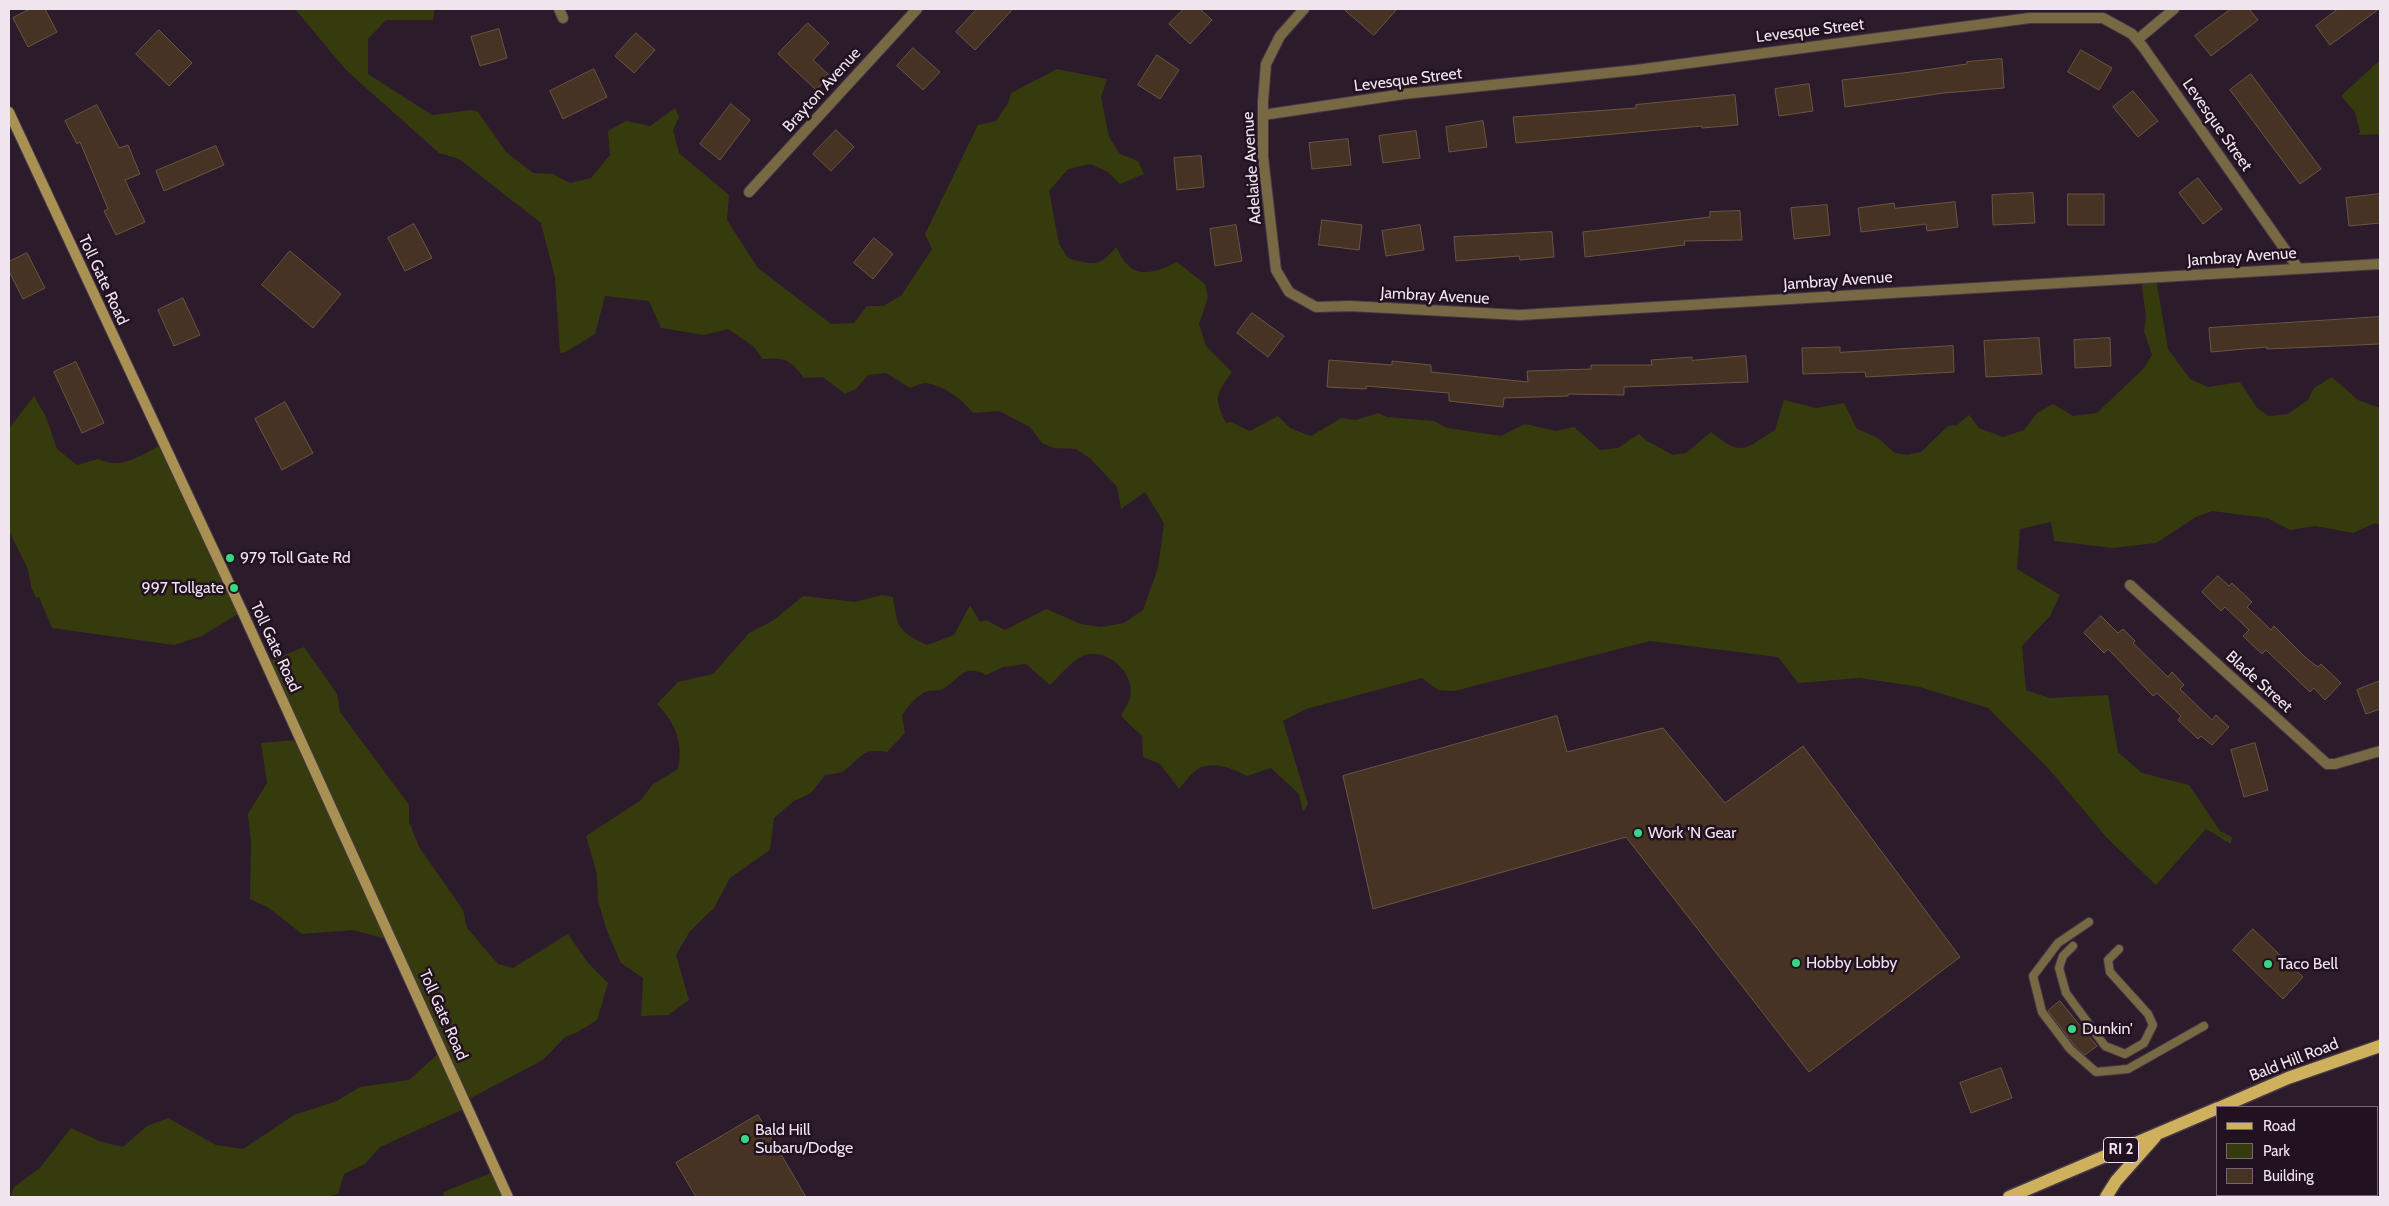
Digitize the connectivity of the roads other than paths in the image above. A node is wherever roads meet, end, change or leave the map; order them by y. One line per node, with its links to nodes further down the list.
1 (917, 9): 7 (street, Brayton Avenue)
2 (1304, 9): 6 (street, Adelaide Avenue)
3 (2174, 9): 4 (street)
4 (2137, 40): 6 (street, Levesque Street); 9 (street, Levesque Street)
5 (9, 112): 22 (main road, Toll Gate Road)
6 (1263, 115): 10 (street, Adelaide Avenue)
7 (749, 192)
8 (2380, 264): 9 (street, Jambray Avenue)
9 (2298, 268): 10 (street, Jambray Avenue)
10 (1299, 299)
11 (2130, 585): 12 (street, Blade Street)
12 (2380, 751)
13 (2089, 922): 16 (lane)
14 (2072, 946): 15 (lane)
15 (2119, 948)
16 (2204, 1026)
17 (2380, 1046): 18 (main road, Bald Hill Road / RI 2)
18 (2224, 1106)
19 (2216, 1109): 20 (main road, Bald Hill Road / RI 2)
20 (2157, 1134): 21 (main road, Bald Hill Road / RI 2); 24 (main road)
21 (2026, 1194): 23 (main road, Bald Hill Road / RI 2)
22 (508, 1197)
23 (2009, 1197)
24 (2106, 1197)

